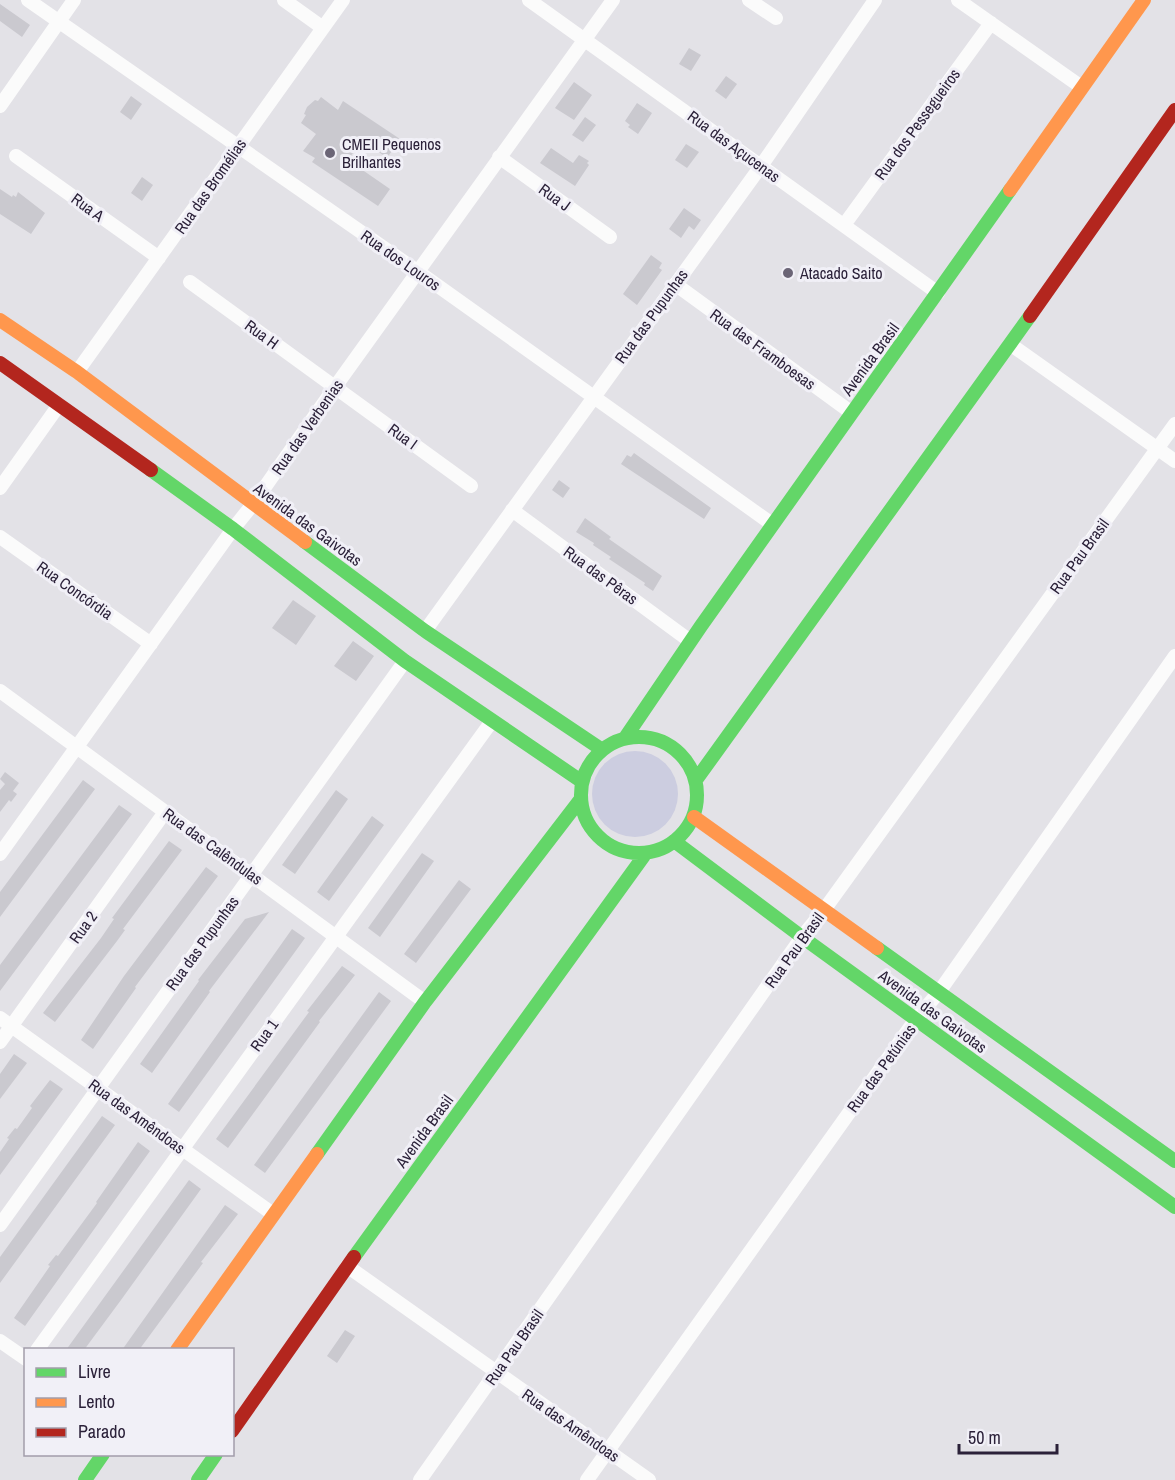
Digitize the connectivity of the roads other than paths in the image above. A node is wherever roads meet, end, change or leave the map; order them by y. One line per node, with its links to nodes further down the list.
1 (28, 0): 12 (street, Rua dos Louros)
2 (74, 0): 12 (street)
3 (284, 0): 14 (street)
4 (343, 0): 14 (street, Rua das Bromélias)
5 (529, 0): 15 (street, Rua das Açucenas)
6 (613, 0): 15 (street, Rua das Verbenias)
7 (749, 0): 11 (street)
8 (875, 0): 22 (street, Rua das Pupunhas)
9 (958, 0): 13 (street)
10 (1144, 0): 16 (street, Avenida Brasil)
11 (776, 18)
12 (58, 22): 17 (street); 19 (street, Rua dos Louros)
13 (991, 23): 16 (street); 23 (street, Rua dos Pessegueiros)
14 (323, 28): 19 (street, Rua das Bromélias)
15 (584, 39): 21 (street, Rua das Verbenias); 22 (street, Rua das Açucenas)
16 (1080, 87): 29 (street, Avenida Brasil)
17 (0, 106)
18 (1175, 110): 31 (street)
19 (238, 147): 25 (street, Rua das Bromélias); 26 (street, Rua dos Louros)
20 (16, 156): 25 (street, Rua A)
21 (499, 157): 24 (street, Rua J); 26 (street, Rua das Verbenias)
22 (761, 166): 23 (street, Rua das Açucenas); 28 (street, Rua das Pupunhas)
23 (843, 225): 29 (street, Rua das Açucenas)
24 (610, 237)
25 (159, 258): 33 (street, Rua das Bromélias)
26 (417, 271): 34 (street, Rua das Verbenias); 35 (street, Rua dos Louros)
27 (190, 282): 34 (street, Rua H)
28 (675, 284): 35 (street, Rua das Pupunhas); 37 (street, Rua das Framboesas)
29 (938, 293): 37 (street, Avenida Brasil)
30 (0, 320): 33 (street, Avenida das Gaivotas)
31 (1010, 344): 39 (street); 58 (street)
32 (0, 363): 36 (street)
33 (77, 372): 43 (street, Avenida das Gaivotas)
34 (334, 387): 41 (street, Rua I); 43 (street, Rua das Verbenias)
35 (593, 397): 44 (street, Rua das Pupunhas); 45 (street, Rua dos Louros)
36 (59, 405): 42 (street); 46 (street)
37 (852, 413): 45 (street, Avenida Brasil)
38 (1175, 424): 39 (street, Rua Pau Brasil)
39 (1157, 448): 40 (street); 67 (street, Rua Pau Brasil)
40 (1175, 461)
41 (471, 486)
42 (0, 488)
43 (253, 504): 46 (street, Rua das Verbenias); 48 (street, Avenida das Gaivotas)
44 (512, 510): 48 (street, Rua das Pupunhas); 49 (street, Rua das Pêras)
45 (772, 524): 49 (street, Avenida Brasil)
46 (233, 529): 50 (street, Rua das Verbenias); 52 (street)
47 (0, 537): 50 (street, Rua Concórdia)
48 (425, 631): 57 (street, Avenida das Gaivotas)
49 (690, 641): 55 (street, Avenida Brasil)
50 (151, 644): 56 (street, Rua das Verbenias)
51 (1175, 656): 70 (street, Rua das Petúnias)
52 (405, 661): 54 (street); 66 (street, Rua das Pupunhas)
53 (0, 691): 56 (street, Rua das Calêndulas)
54 (492, 721): 59 (street); 68 (street, Rua 1)
55 (625, 738): 57 (street); 58 (street)
56 (77, 746): 61 (street, Rua das Calêndulas); 65 (street, Rua das Verbenias)
57 (601, 749): 59 (street)
58 (696, 780): 62 (street)
59 (581, 781): 60 (street)
60 (580, 800): 64 (street); 71 (street)
61 (165, 812): 66 (street, Rua das Calêndulas); 73 (street, Rua 2)
62 (694, 817): 63 (street); 67 (street, Avenida das Gaivotas)
63 (674, 841): 64 (street); 69 (street, Avenida das Gaivotas)
64 (646, 853): 81 (street, Avenida Brasil)
65 (0, 854)
66 (252, 874): 68 (street, Rua das Calêndulas); 75 (street, Rua das Pupunhas)
67 (824, 910): 69 (street, Rua Pau Brasil); 70 (street, Avenida das Gaivotas)
68 (336, 936): 71 (street, Rua das Calêndulas); 76 (street, Rua 1)
69 (802, 937): 72 (street, Avenida das Gaivotas); 86 (street, Rua Pau Brasil)
70 (939, 992): 72 (street, Rua das Petúnias); 77 (street, Avenida das Gaivotas)
71 (425, 1002): 79 (street)
72 (916, 1019): 78 (street, Avenida das Gaivotas); 88 (street, Rua das Petúnias)
73 (6, 1022): 74 (street, Rua 2); 75 (street, Rua das Amêndoas)
74 (0, 1042)
75 (98, 1088): 76 (street, Rua das Amêndoas); 80 (street, Rua das Pupunhas)
76 (182, 1148): 79 (street, Rua das Amêndoas); 83 (street, Rua 1)
77 (1175, 1161)
78 (1175, 1207)
79 (273, 1214): 84 (street)
80 (0, 1225)
81 (347, 1266): 86 (street, Rua das Amêndoas); 87 (street, Avenida Brasil)
82 (0, 1341): 85 (street)
83 (38, 1348)
84 (178, 1348)
85 (24, 1358)
86 (497, 1372): 88 (street, Rua das Amêndoas); 93 (street, Rua Pau Brasil)
87 (234, 1428)
88 (608, 1451): 94 (street, Rua das Petúnias); 95 (street, Rua das Amêndoas)
89 (102, 1456): 91 (street)
90 (215, 1456): 92 (street)
91 (85, 1480)
92 (198, 1480)
93 (420, 1480)
94 (587, 1480)
95 (649, 1480)

